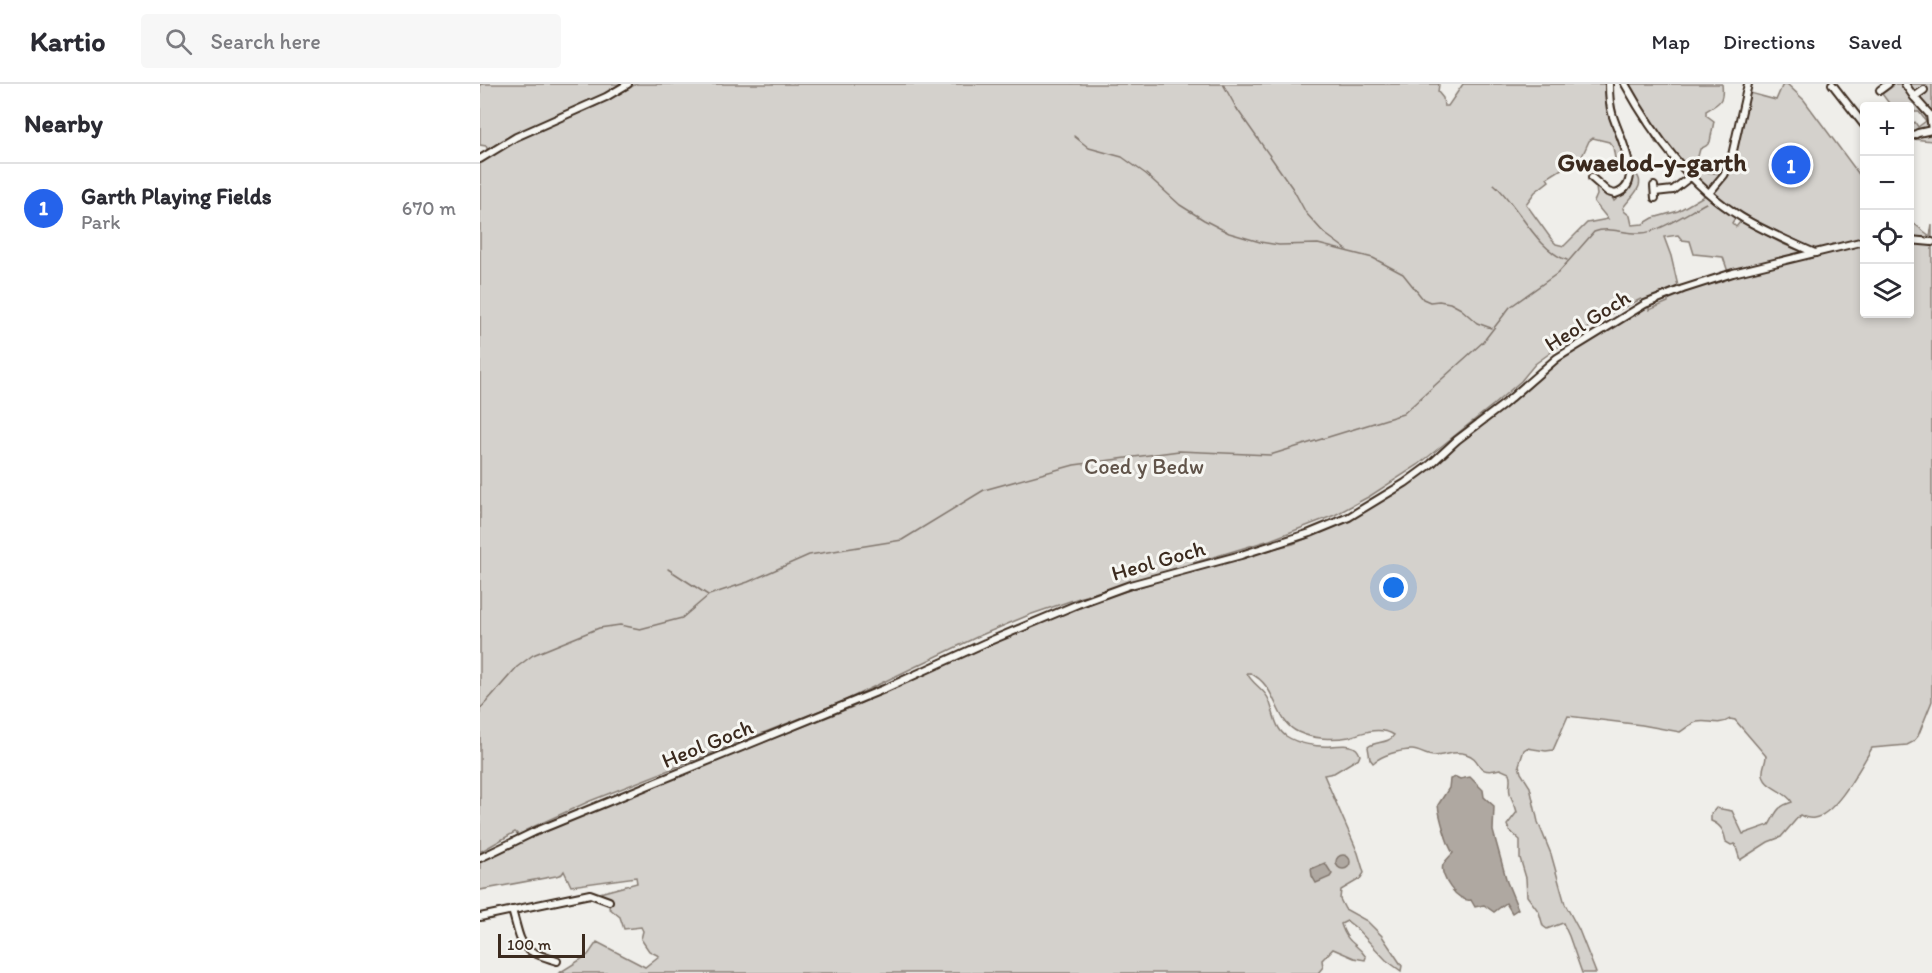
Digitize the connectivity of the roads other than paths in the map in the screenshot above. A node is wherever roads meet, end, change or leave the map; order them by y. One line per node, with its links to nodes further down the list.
1 (628, 84): 14 (street)
2 (1609, 84): 16 (street)
3 (1625, 84): 15 (street)
4 (1748, 84): 18 (street)
5 (1832, 84): 11 (street)
6 (1888, 84): 8 (street)
7 (1905, 84): 10 (street)
8 (1880, 90)
9 (1924, 90): 10 (street)
10 (1914, 98): 12 (street)
11 (1860, 120)
12 (1932, 130): 13 (street)
13 (1914, 135)
14 (480, 159)
15 (1690, 177): 17 (street); 18 (street)
16 (1592, 178)
17 (1655, 192)
18 (1709, 193): 22 (street)
19 (1914, 240): 20 (street)
20 (1932, 242)
21 (1860, 243): 22 (street, Heol Goch)
22 (1815, 254): 23 (street, Heol Goch)
23 (480, 858)
24 (609, 901): 25 (street)
25 (512, 910): 26 (street); 27 (street)
26 (480, 917)
27 (557, 961)

